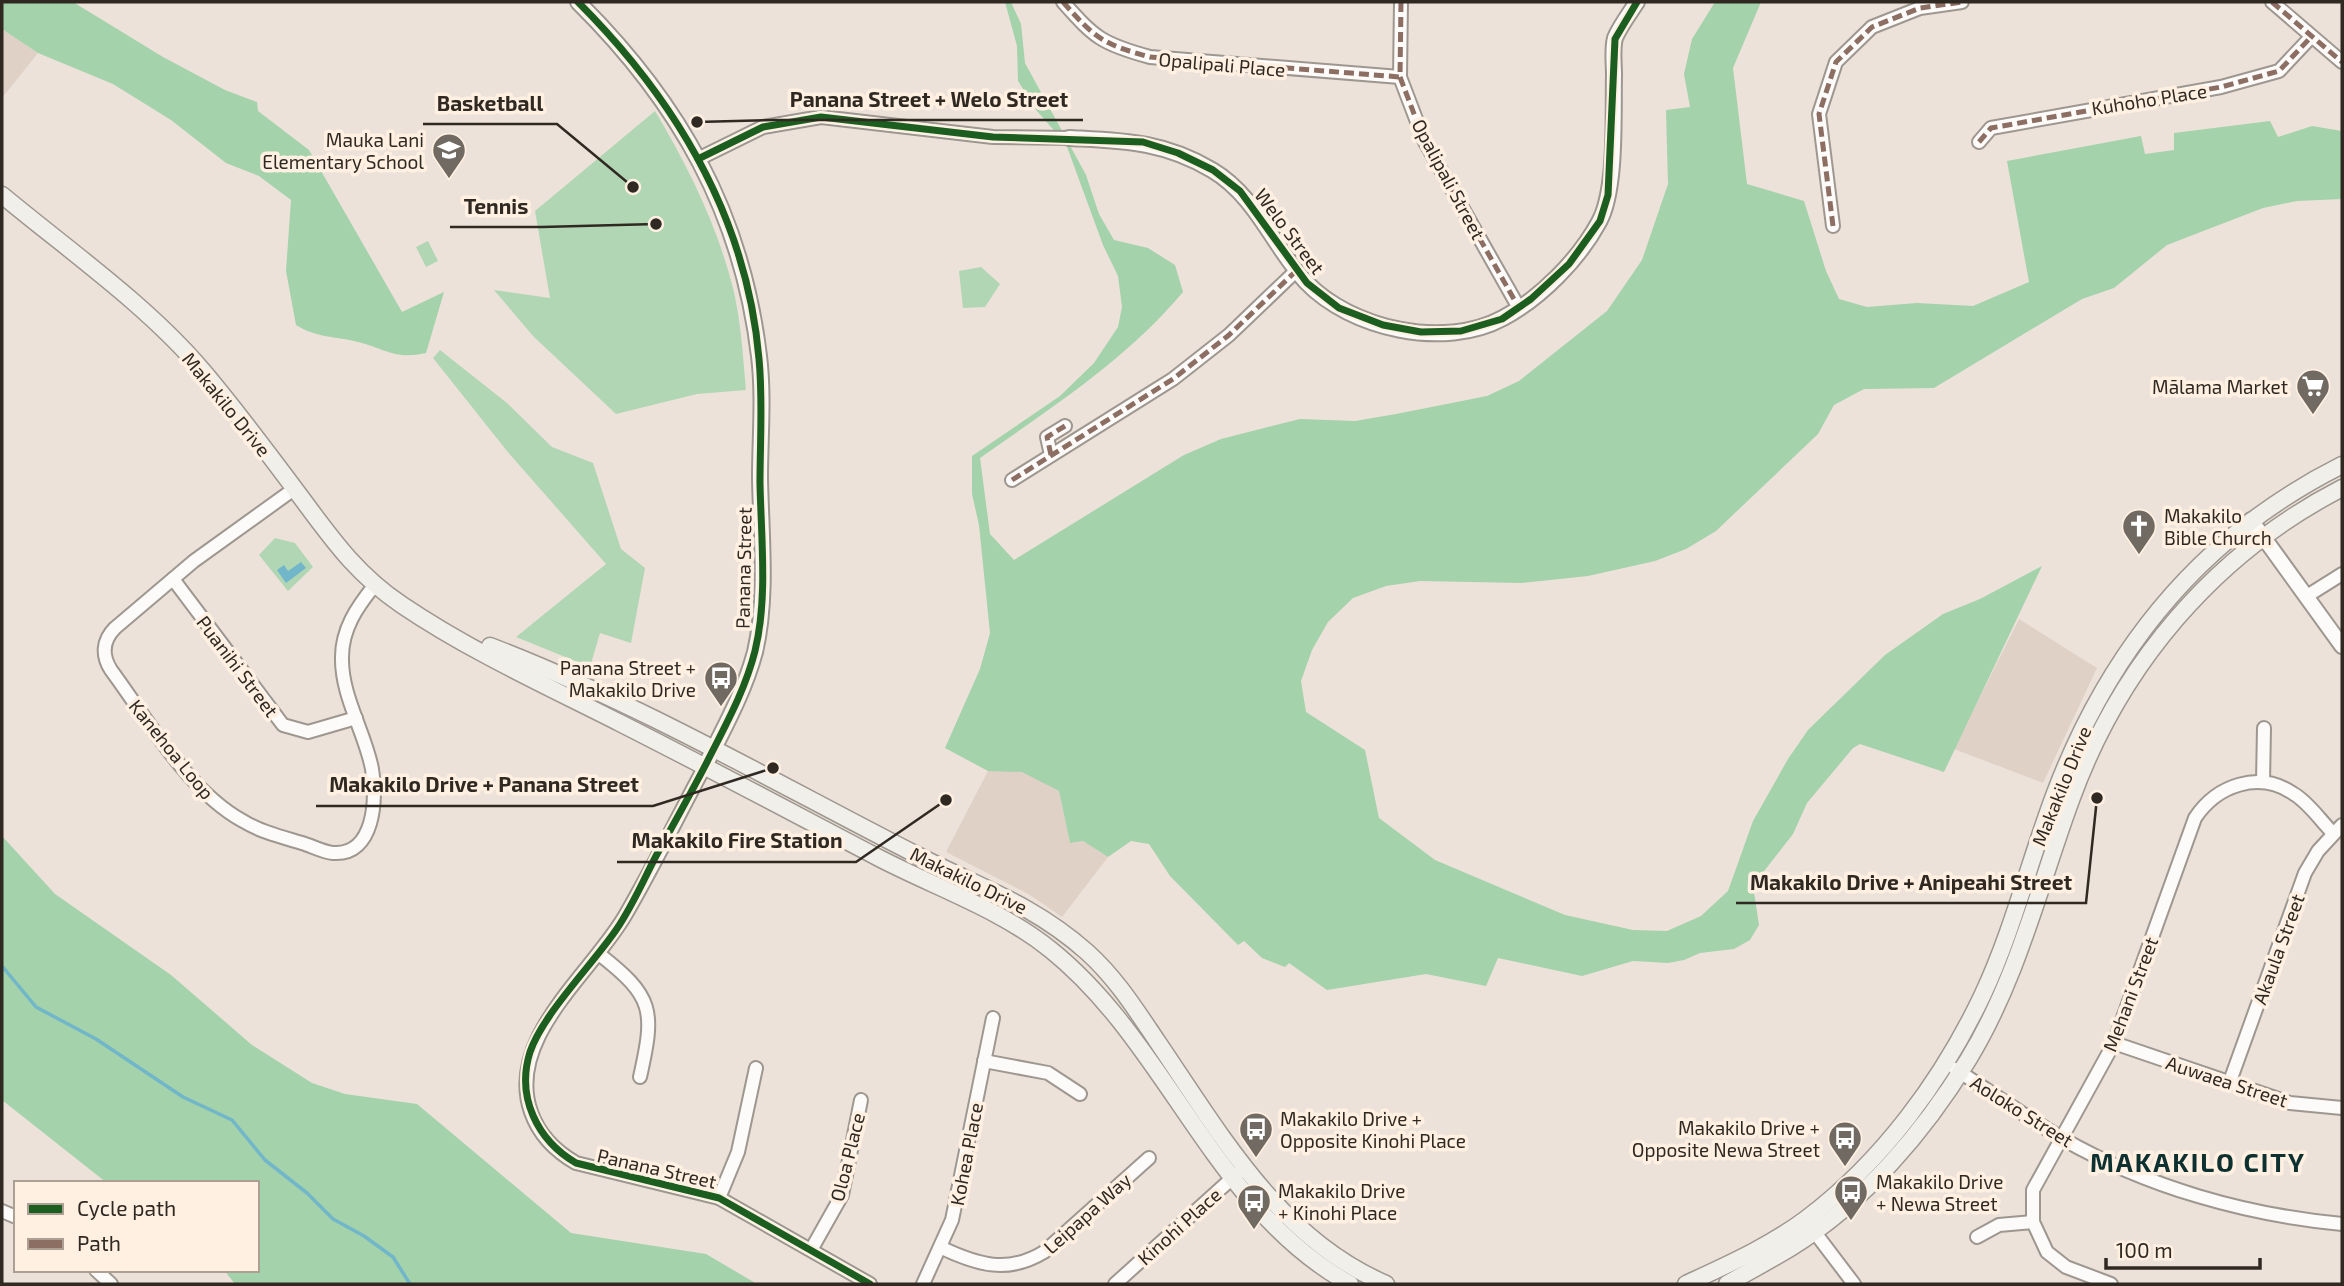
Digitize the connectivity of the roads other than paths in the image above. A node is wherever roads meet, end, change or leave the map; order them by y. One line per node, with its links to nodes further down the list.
1 (578, 2): 12 (street, Panana Street)
2 (1063, 2): 9 (street, Opalipali Place)
3 (1401, 2): 9 (street, Opalipali Street)
4 (1637, 2): 16 (street, Welo Street)
5 (1962, 2): 14 (street)
6 (2272, 2): 7 (street)
7 (2311, 37): 8 (street); 11 (street, Kuhoho Place)
8 (2342, 62)
9 (1400, 77): 16 (street, Opalipali Street)
10 (1069, 138): 12 (street, Welo Street); 15 (street, Welo Street)
11 (1979, 142)
12 (698, 159): 33 (street, Panana Street)
13 (2, 195): 22 (main road, Makakilo Drive)
14 (1833, 226)
15 (1297, 270): 16 (street, Welo Street); 18 (street)
16 (1519, 308)
17 (1065, 426): 18 (street)
18 (1051, 455): 20 (street)
19 (2342, 466): 23 (main road, Makakilo Drive)
20 (1012, 480)
21 (2342, 488): 24 (main road, Makakilo Drive)
22 (295, 489): 26 (street, Kanehoa Loop); 27 (main road, Makakilo Drive)
23 (2251, 520): 24 (street); 43 (main road, Makakilo Drive)
24 (2264, 536): 28 (street); 43 (main road, Makakilo Drive)
25 (2342, 573): 28 (street)
26 (173, 579): 31 (street, Puanihi Street); 31 (street, Kanehoa Loop)
27 (374, 586): 29 (main road, Makakilo Drive); 31 (street, Kanehoa Loop)
28 (2307, 596): 30 (street)
29 (436, 625): 33 (main road, Makakilo Drive); 34 (main road, Makakilo Drive)
30 (2342, 646)
31 (356, 718)
32 (2264, 727): 35 (street)
33 (714, 748): 34 (street, Panana Street); 37 (main road, Makakilo Drive)
34 (704, 768): 38 (main road, Makakilo Drive); 39 (street, Panana Street)
35 (2263, 782): 36 (street); 41 (street, Mehani Street)
36 (2337, 828): 46 (street, Akaula Street)
37 (917, 855): 38 (main road); 52 (main road, Makakilo Drive)
38 (907, 873): 52 (main road, Makakilo Drive)
39 (599, 954): 45 (street); 53 (street, Panana Street)
40 (993, 1018): 42 (street, Kohea Place)
41 (2114, 1043): 46 (street, Auwaea Street); 50 (street, Mehani Street)
42 (984, 1061): 47 (street); 58 (street, Kohea Place)
43 (1952, 1067): 50 (street, Aoloko Street); 56 (main road, Makakilo Drive)
44 (756, 1068): 53 (street)
45 (640, 1077)
46 (2229, 1084): 49 (street, Auwaea Street)
47 (1080, 1094)
48 (861, 1100): 59 (street, Oloa Place)
49 (2342, 1108)
50 (2062, 1138): 54 (street, Mehani Street); 55 (street, Aoloko Street)
51 (1149, 1158): 58 (street, Leipapa Way)
52 (1238, 1173): 64 (street, Kinohi Place); 65 (main road, Makakilo Drive); 66 (main road, Makakilo Drive)
53 (719, 1198): 59 (street, Panana Street)
54 (2033, 1222): 57 (street); 70 (street)
55 (2342, 1224)
56 (1809, 1225): 67 (main road, Makakilo Drive); 68 (main road, Makakilo Drive); 69 (street)
57 (1977, 1237)
58 (942, 1248): 63 (street, Kohea Place)
59 (811, 1250): 62 (street, Panana Street)
60 (98, 1272): 61 (street)
61 (111, 1284)
62 (870, 1284)
63 (923, 1284)
64 (1115, 1284)
65 (1350, 1284)
66 (1386, 1284)
67 (1686, 1284)
68 (1727, 1284)
69 (1854, 1284)
70 (2111, 1284)

